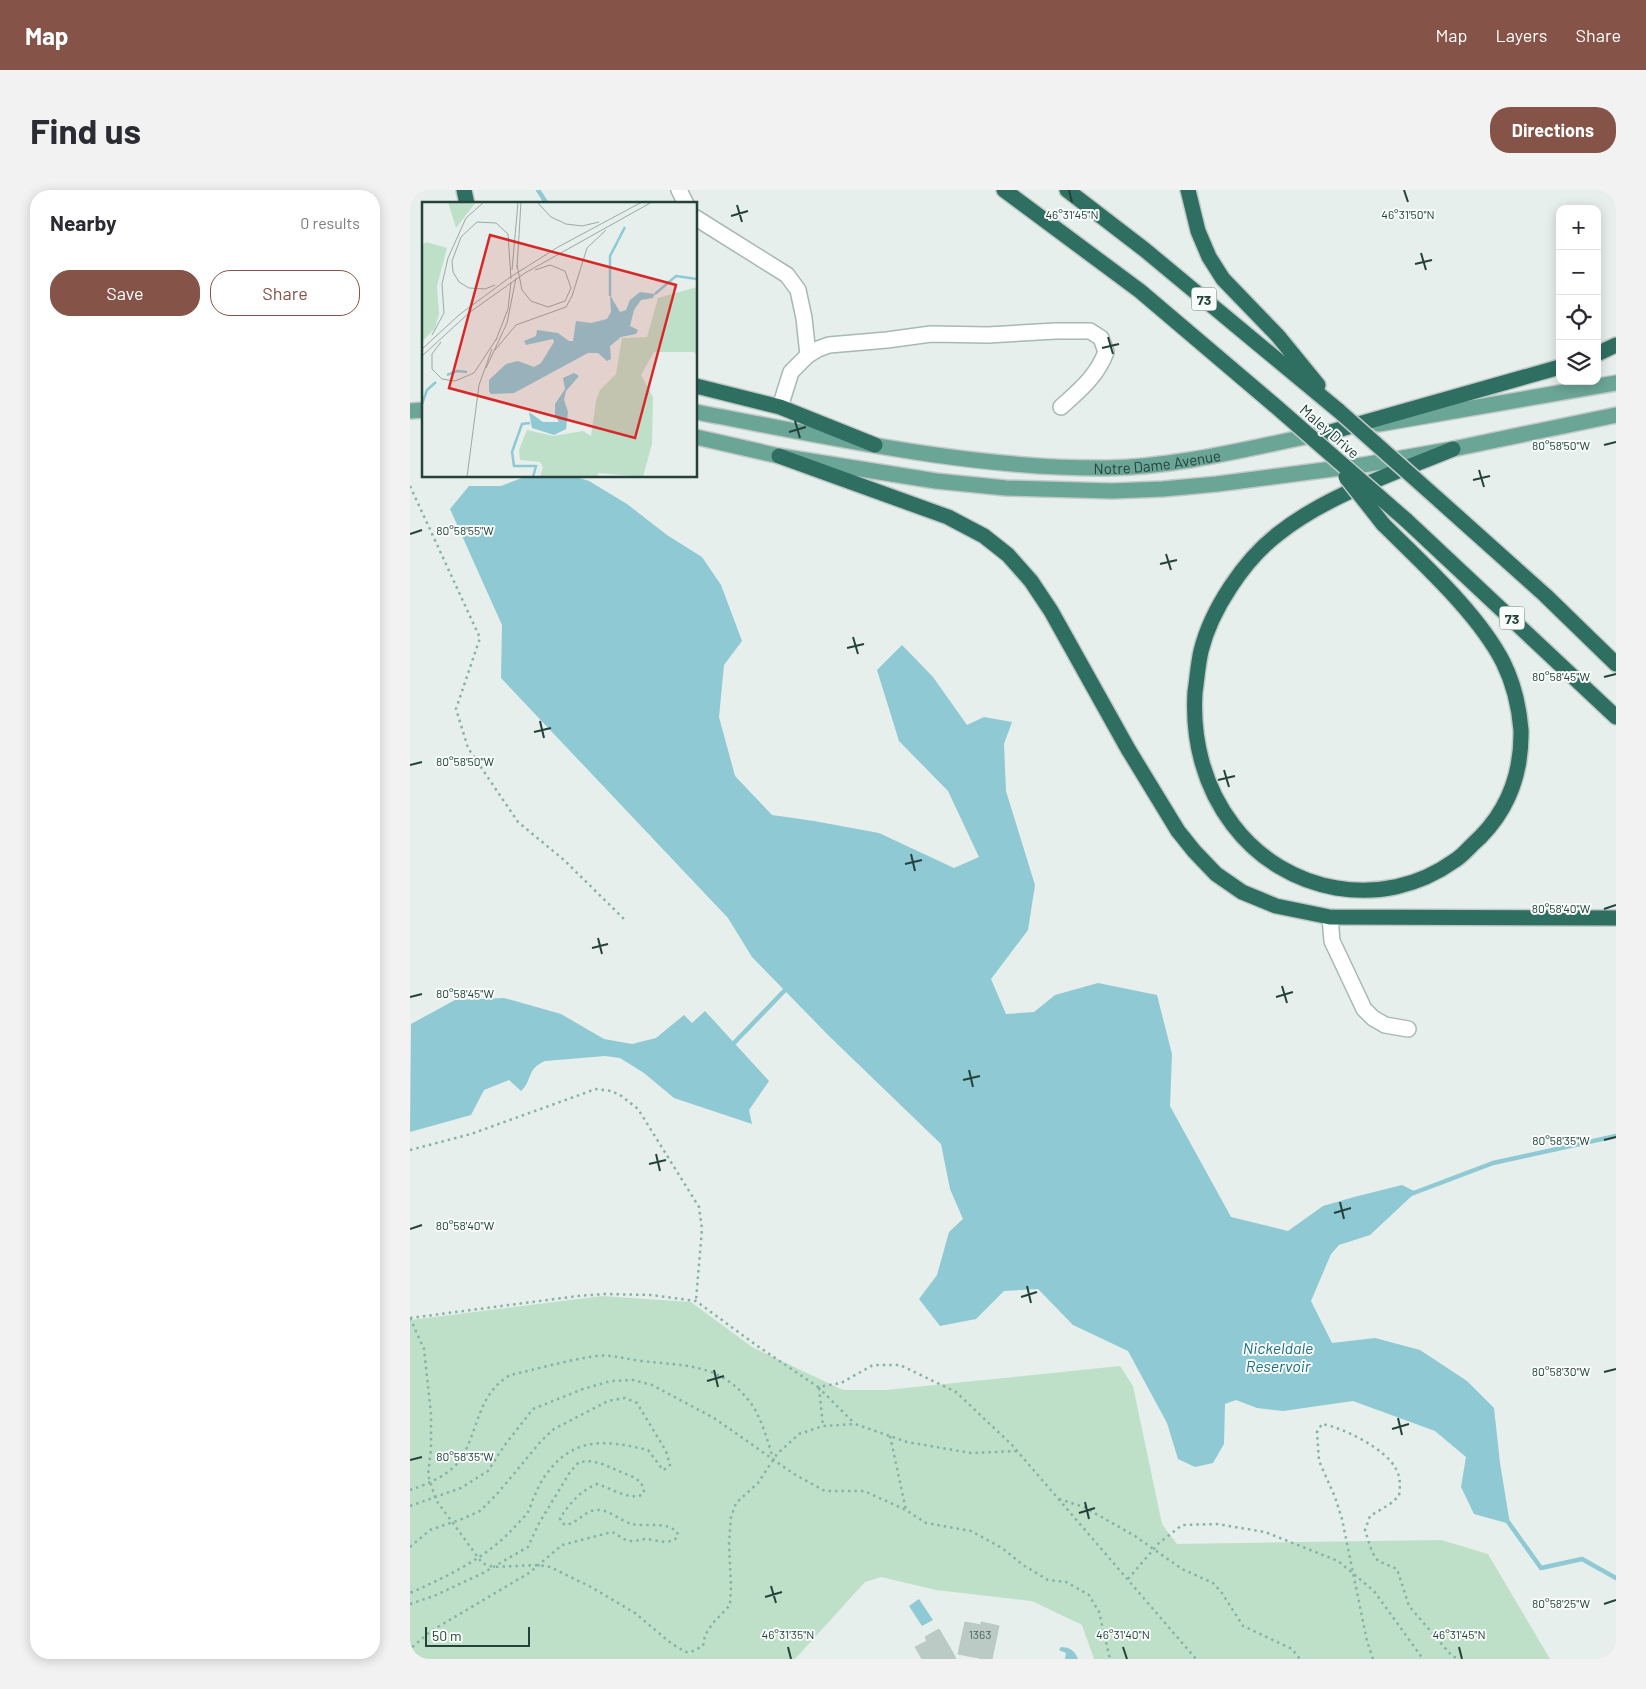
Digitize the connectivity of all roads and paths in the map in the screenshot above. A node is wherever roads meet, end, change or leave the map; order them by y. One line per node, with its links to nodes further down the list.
1 (679, 190): 5 (lane)
2 (1004, 190): 21 (highway, Maley Drive / 73, bridge)
3 (1067, 190): 15 (highway, Maley Drive / 73)
4 (1188, 190): 15 (highway)
5 (685, 202)
6 (698, 219): 9 (lane)
7 (1616, 346): 8 (highway)
8 (1601, 352)
9 (808, 355): 13 (lane); 14 (lane)
10 (1556, 368): 18 (highway)
11 (1616, 383): 18 (main road, Notre Dame Avenue)
12 (698, 386): 13 (highway)
13 (780, 407): 20 (highway)
14 (1061, 407)
15 (1339, 411): 25 (highway, Maley Drive / 73, bridge)
16 (698, 412): 20 (main road, Notre Dame Avenue)
17 (1616, 415): 22 (main road, Notre Dame Avenue)
18 (1327, 433): 20 (main road, Notre Dame Avenue)
19 (698, 437): 23 (main road, Notre Dame Avenue)
20 (875, 445)
21 (1323, 449): 22 (highway, bridge); 26 (highway, Maley Drive / 73, bridge)
22 (1453, 449): 23 (main road, Notre Dame Avenue)
23 (779, 456): 27 (highway)
24 (410, 486): 29 (path)
25 (1616, 664)
26 (1616, 717)
27 (1330, 917): 28 (highway); 30 (lane)
28 (1616, 918)
29 (624, 919)
30 (1408, 1029)
31 (410, 1150): 32 (path)
32 (696, 1301): 33 (path); 34 (path)
33 (410, 1318): 40 (path)
34 (818, 1387): 35 (path); 36 (path); 38 (path)
35 (855, 1424): 36 (path); 37 (path)
36 (823, 1426): 39 (path)
37 (890, 1436): 38 (path); 45 (path)
38 (1018, 1451): 43 (path)
39 (773, 1460): 40 (path); 42 (path); 45 (path); 50 (path)
40 (430, 1481): 41 (path); 42 (path)
41 (410, 1490)
42 (436, 1497): 44 (path); 46 (path)
43 (1058, 1499): 48 (path); 53 (path)
44 (410, 1506)
45 (906, 1510): 57 (path)
46 (452, 1522): 47 (path); 49 (path); 49 (path)
47 (410, 1547)
48 (1154, 1549): 52 (path); 53 (path); 59 (path)
49 (478, 1558): 51 (path); 54 (path)
50 (538, 1565): 51 (path); 51 (path); 56 (path)
51 (493, 1567): 55 (path)
52 (1353, 1574): 60 (path); 61 (path); 62 (path)
53 (1128, 1579): 58 (path)
54 (410, 1593)
55 (410, 1604)
56 (410, 1649)
57 (1110, 1659)
58 (1196, 1659)
59 (1300, 1659)
60 (1373, 1659)
61 (1423, 1659)
62 (1459, 1659)

